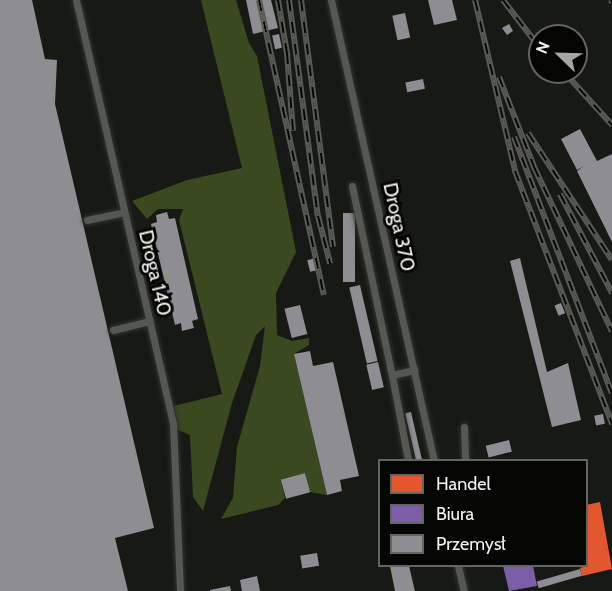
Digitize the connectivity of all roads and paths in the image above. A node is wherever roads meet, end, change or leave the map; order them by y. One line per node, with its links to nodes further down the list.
1 (76, 0): 4 (lane, Droga 140)
2 (331, 0): 8 (lane, Droga 370)
3 (352, 186): 9 (lane)
4 (124, 212): 5 (lane); 6 (lane, Droga 140)
5 (87, 220)
6 (149, 321): 7 (lane); 15 (lane, Droga 140)
7 (112, 330)
8 (414, 370): 9 (lane); 12 (lane, Droga 370)
9 (392, 375): 11 (lane)
10 (464, 427): 13 (lane)
11 (408, 459)
12 (434, 459)
13 (465, 459)
14 (458, 567): 16 (lane)
15 (180, 591)
16 (464, 591)

